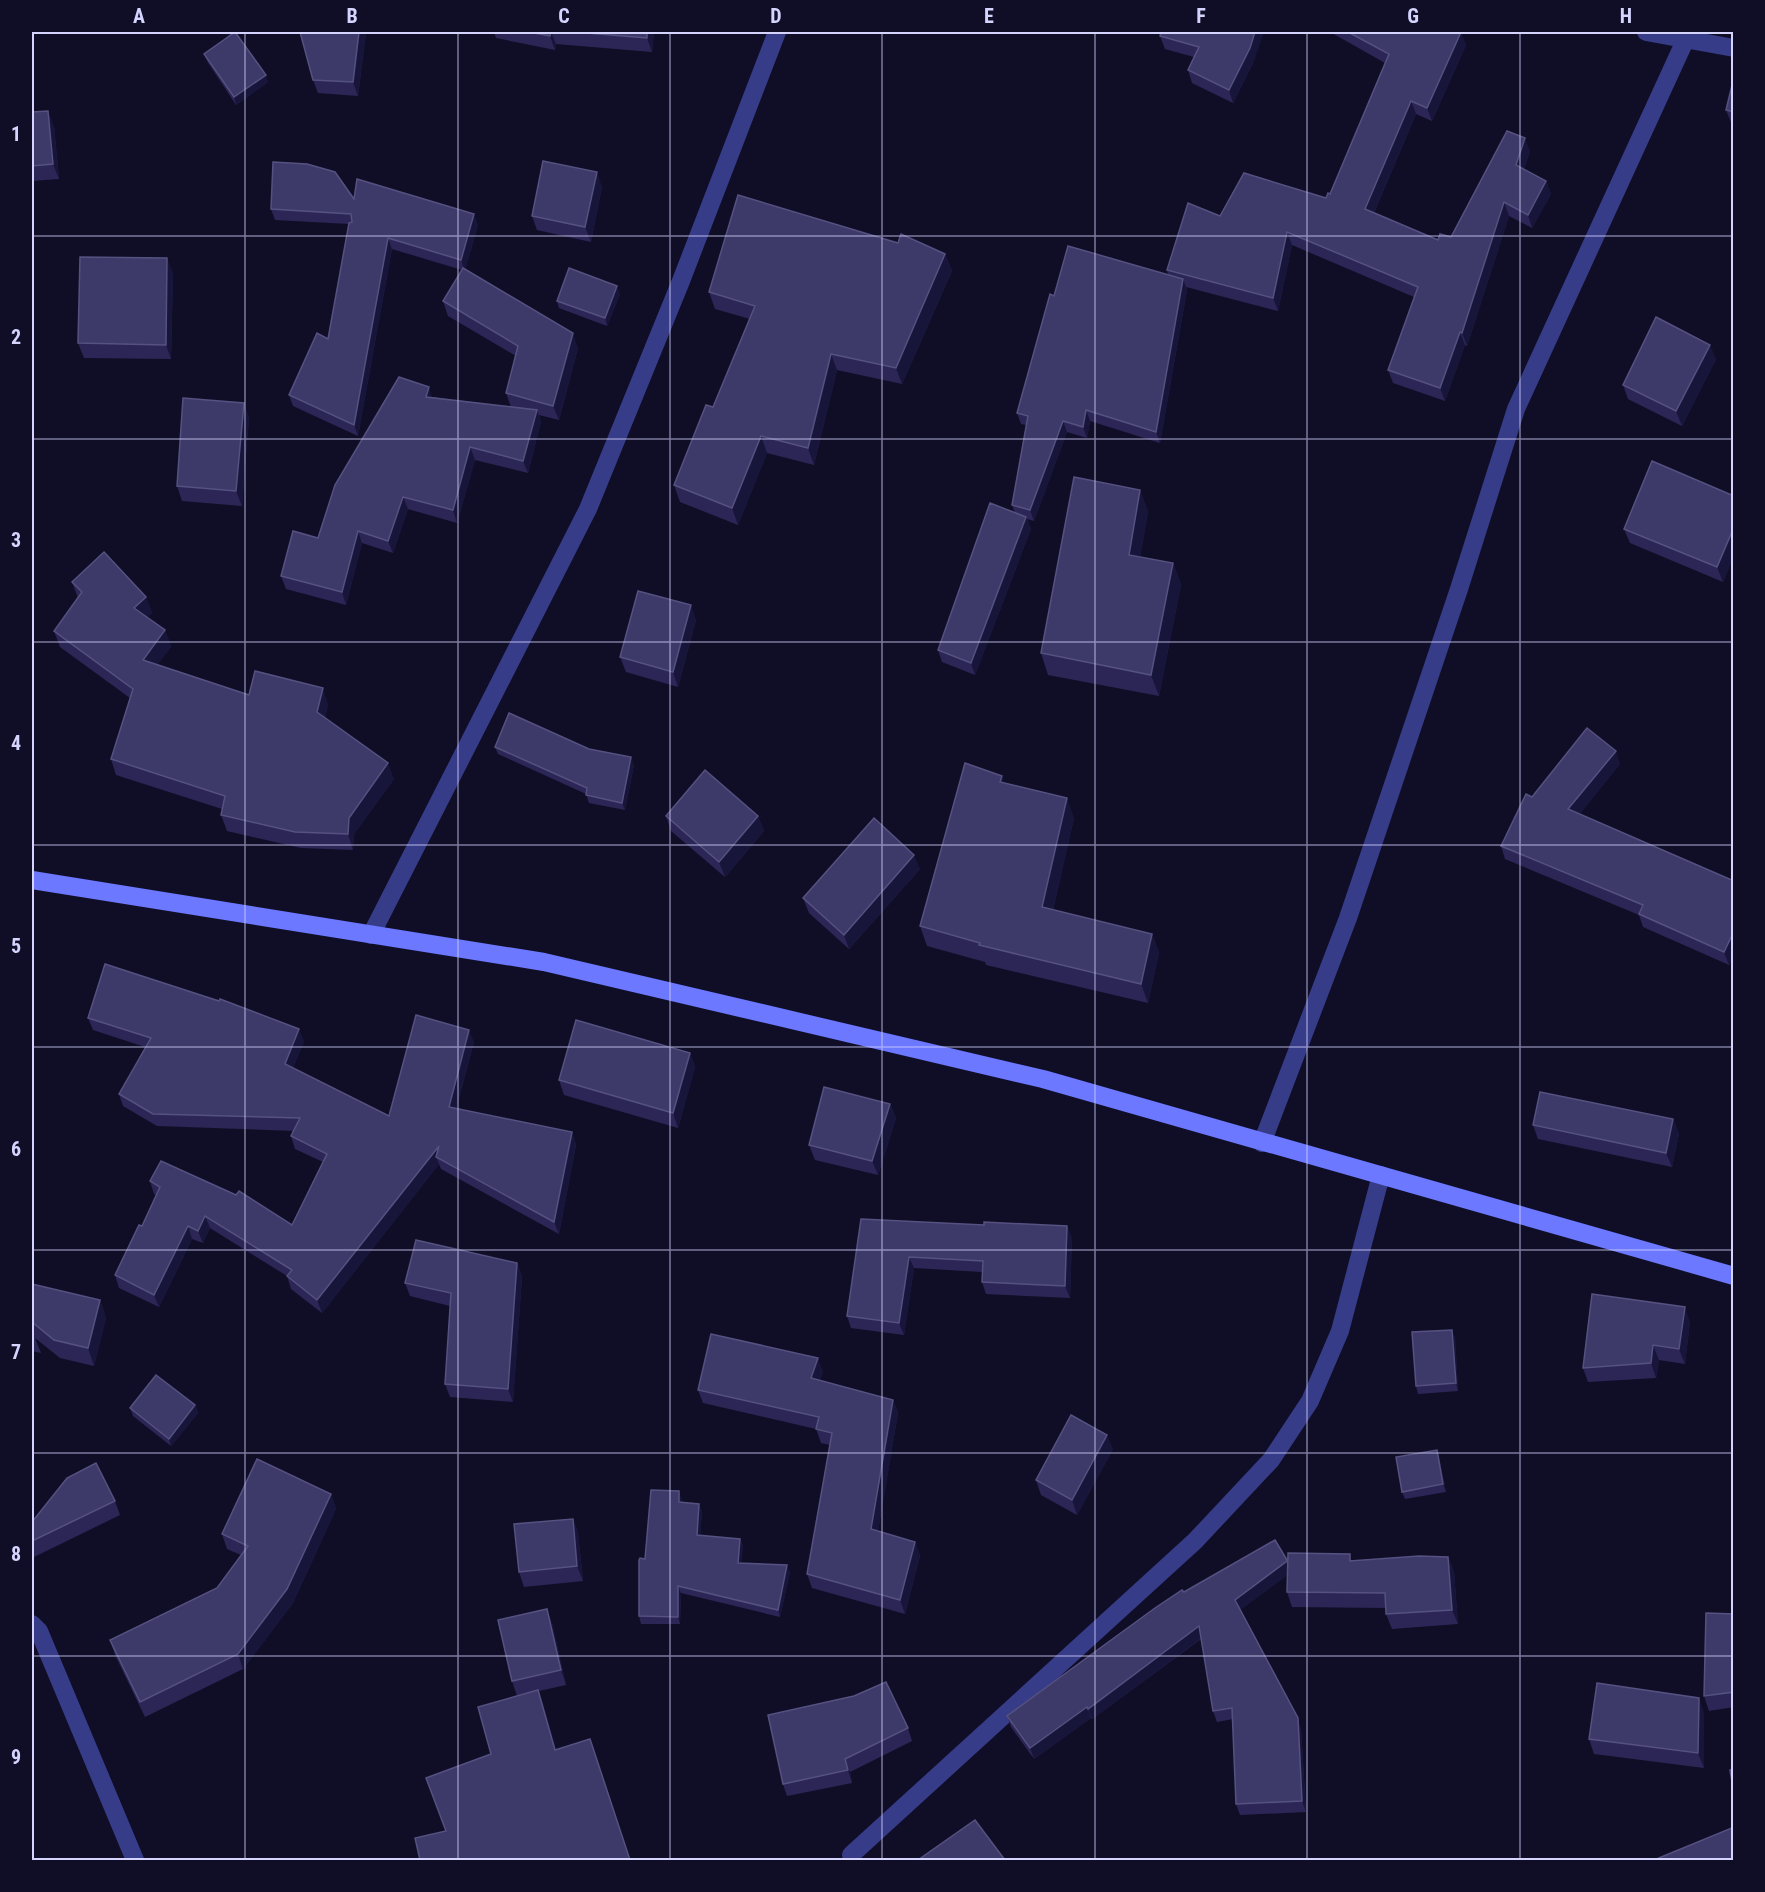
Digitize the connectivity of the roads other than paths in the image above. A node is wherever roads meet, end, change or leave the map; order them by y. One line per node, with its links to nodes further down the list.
1 (777, 32): 6 (street)
2 (1646, 32): 3 (street)
3 (1688, 35): 4 (street); 7 (street)
4 (1734, 48)
5 (32, 880): 6 (street)
6 (371, 935): 7 (street)
7 (1262, 1143): 8 (street)
8 (1381, 1175): 9 (street); 11 (street)
9 (1734, 1276)
10 (32, 1624): 12 (street)
11 (848, 1859)
12 (135, 1860)

